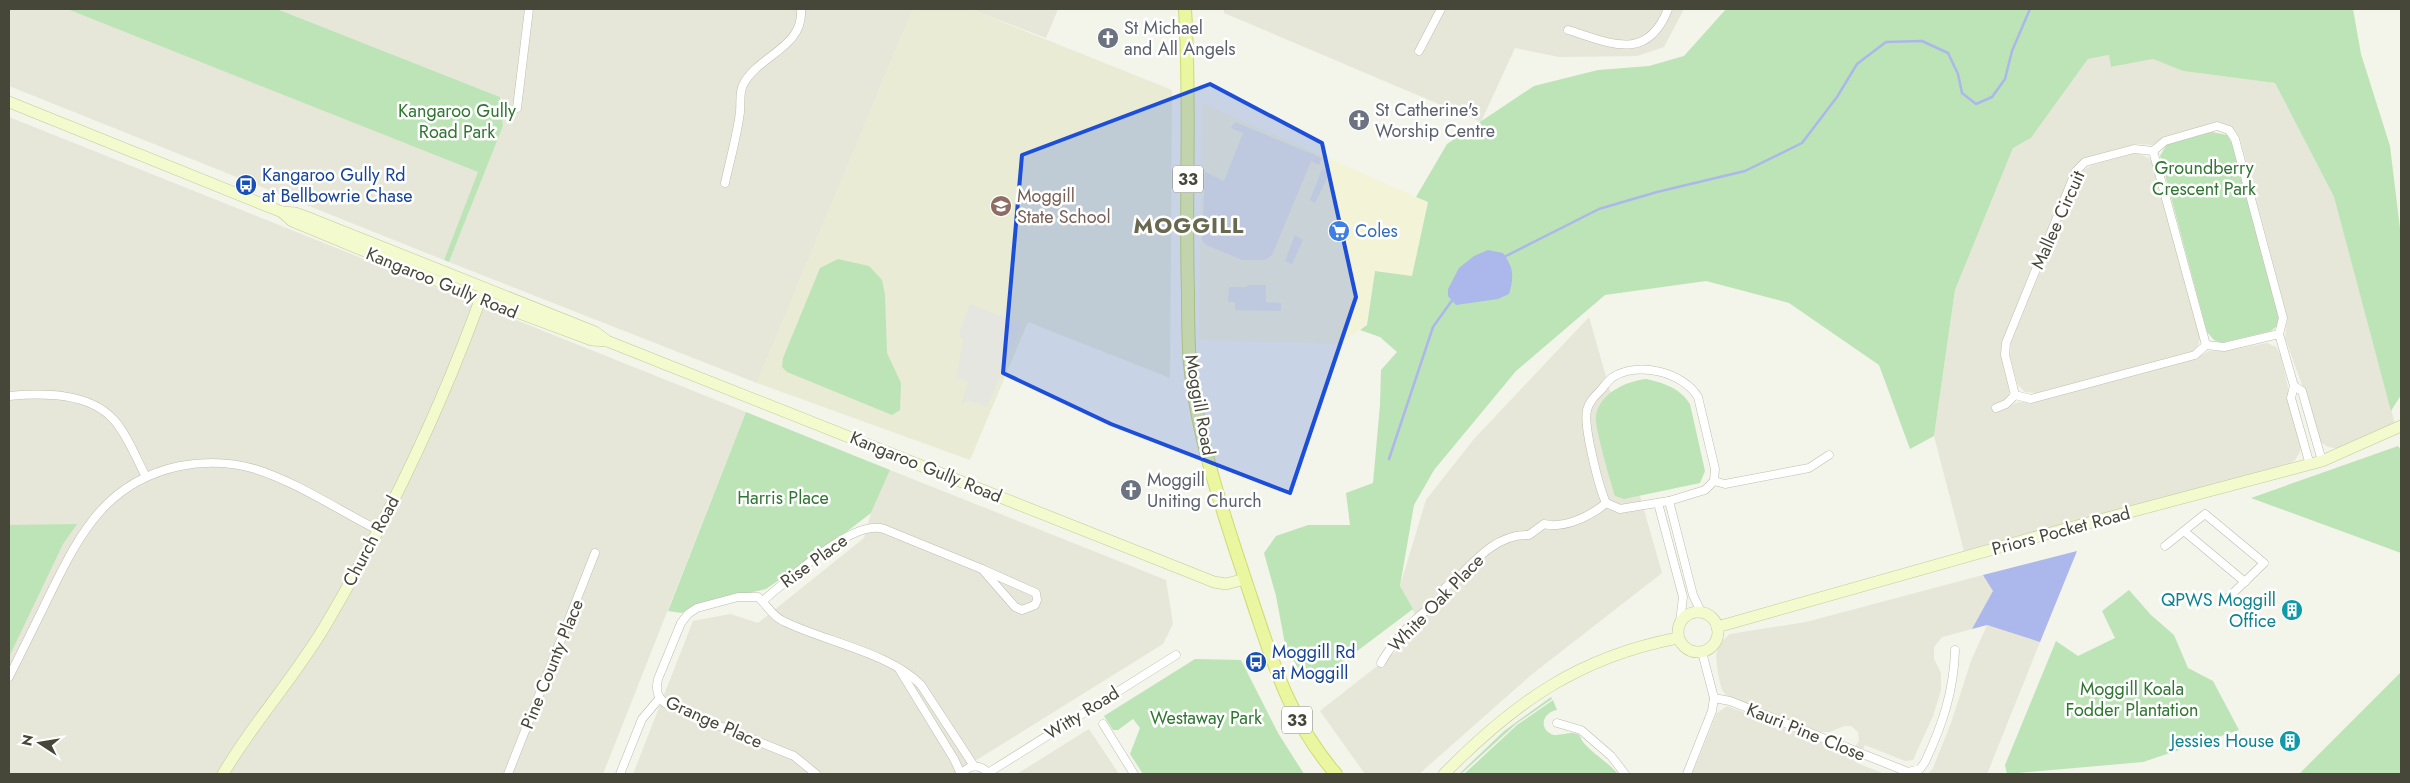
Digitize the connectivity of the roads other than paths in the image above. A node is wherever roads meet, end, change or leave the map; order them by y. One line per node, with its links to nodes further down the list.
1 (529, 9): 9 (street)
2 (801, 9): 11 (street)
3 (1185, 9): 33 (main road, Moggill Road / 33)
4 (1441, 9): 7 (street)
5 (1668, 9): 6 (street)
6 (1568, 30)
7 (1419, 51)
8 (9, 102): 12 (main road, Kangaroo Gully Road)
9 (518, 108)
10 (2154, 151): 13 (street); 14 (street); 16 (street, Mallee Circuit)
11 (725, 183)
12 (482, 294): 28 (main road, Church Road); 33 (main road, Kangaroo Gully Road)
13 (2280, 334): 14 (street); 15 (street)
14 (2206, 345): 16 (street)
15 (2294, 386): 21 (street); 22 (street)
16 (2015, 395): 18 (street)
17 (9, 396): 23 (street)
18 (1996, 408)
19 (2401, 426): 21 (main road, Priors Pocket Road)
20 (1828, 455): 24 (street)
21 (2322, 461): 22 (main road, Priors Pocket Road)
22 (2310, 464): 39 (main road, Priors Pocket Road)
23 (146, 477): 28 (street); 46 (street)
24 (1714, 481): 25 (street); 26 (street)
25 (1669, 501): 27 (street); 37 (street)
26 (1606, 503): 27 (street); 44 (street, White Oak Place)
27 (1658, 503): 38 (street)
28 (378, 530): 52 (main road, Church Road)
29 (2184, 531): 30 (street); 34 (street); 34 (street)
30 (2164, 546)
31 (596, 553): 53 (street, Pine County Place)
32 (982, 569): 32 (street, Rise Place); 36 (street, Rise Place)
33 (1245, 579): 59 (main road, Moggill Road / 33)
34 (2245, 582): 35 (street)
35 (2226, 600)
36 (763, 601): 45 (street); 48 (street, Grange Place)
37 (1701, 612): 38 (main road); 39 (main road)
38 (1680, 622): 40 (main road)
39 (1717, 628): 42 (main road)
40 (1678, 638): 42 (main road); 60 (main road)
41 (1955, 650): 47 (street, Kauri Pine Close)
42 (1702, 652): 47 (street)
43 (1176, 655): 57 (street, Witty Road)
44 (1381, 662)
45 (899, 669): 51 (street); 56 (street)
46 (9, 678)
47 (1714, 698): 62 (street)
48 (660, 699): 54 (street); 55 (street, Grange Place)
49 (1557, 723): 61 (street)
50 (1103, 724): 58 (street)
51 (974, 766): 56 (street); 57 (street, Witty Road)
52 (223, 774)
53 (508, 774)
54 (620, 774)
55 (816, 774)
56 (961, 774)
57 (989, 774)
58 (1134, 774)
59 (1336, 774)
60 (1444, 774)
61 (1625, 774)
62 (1687, 774)

